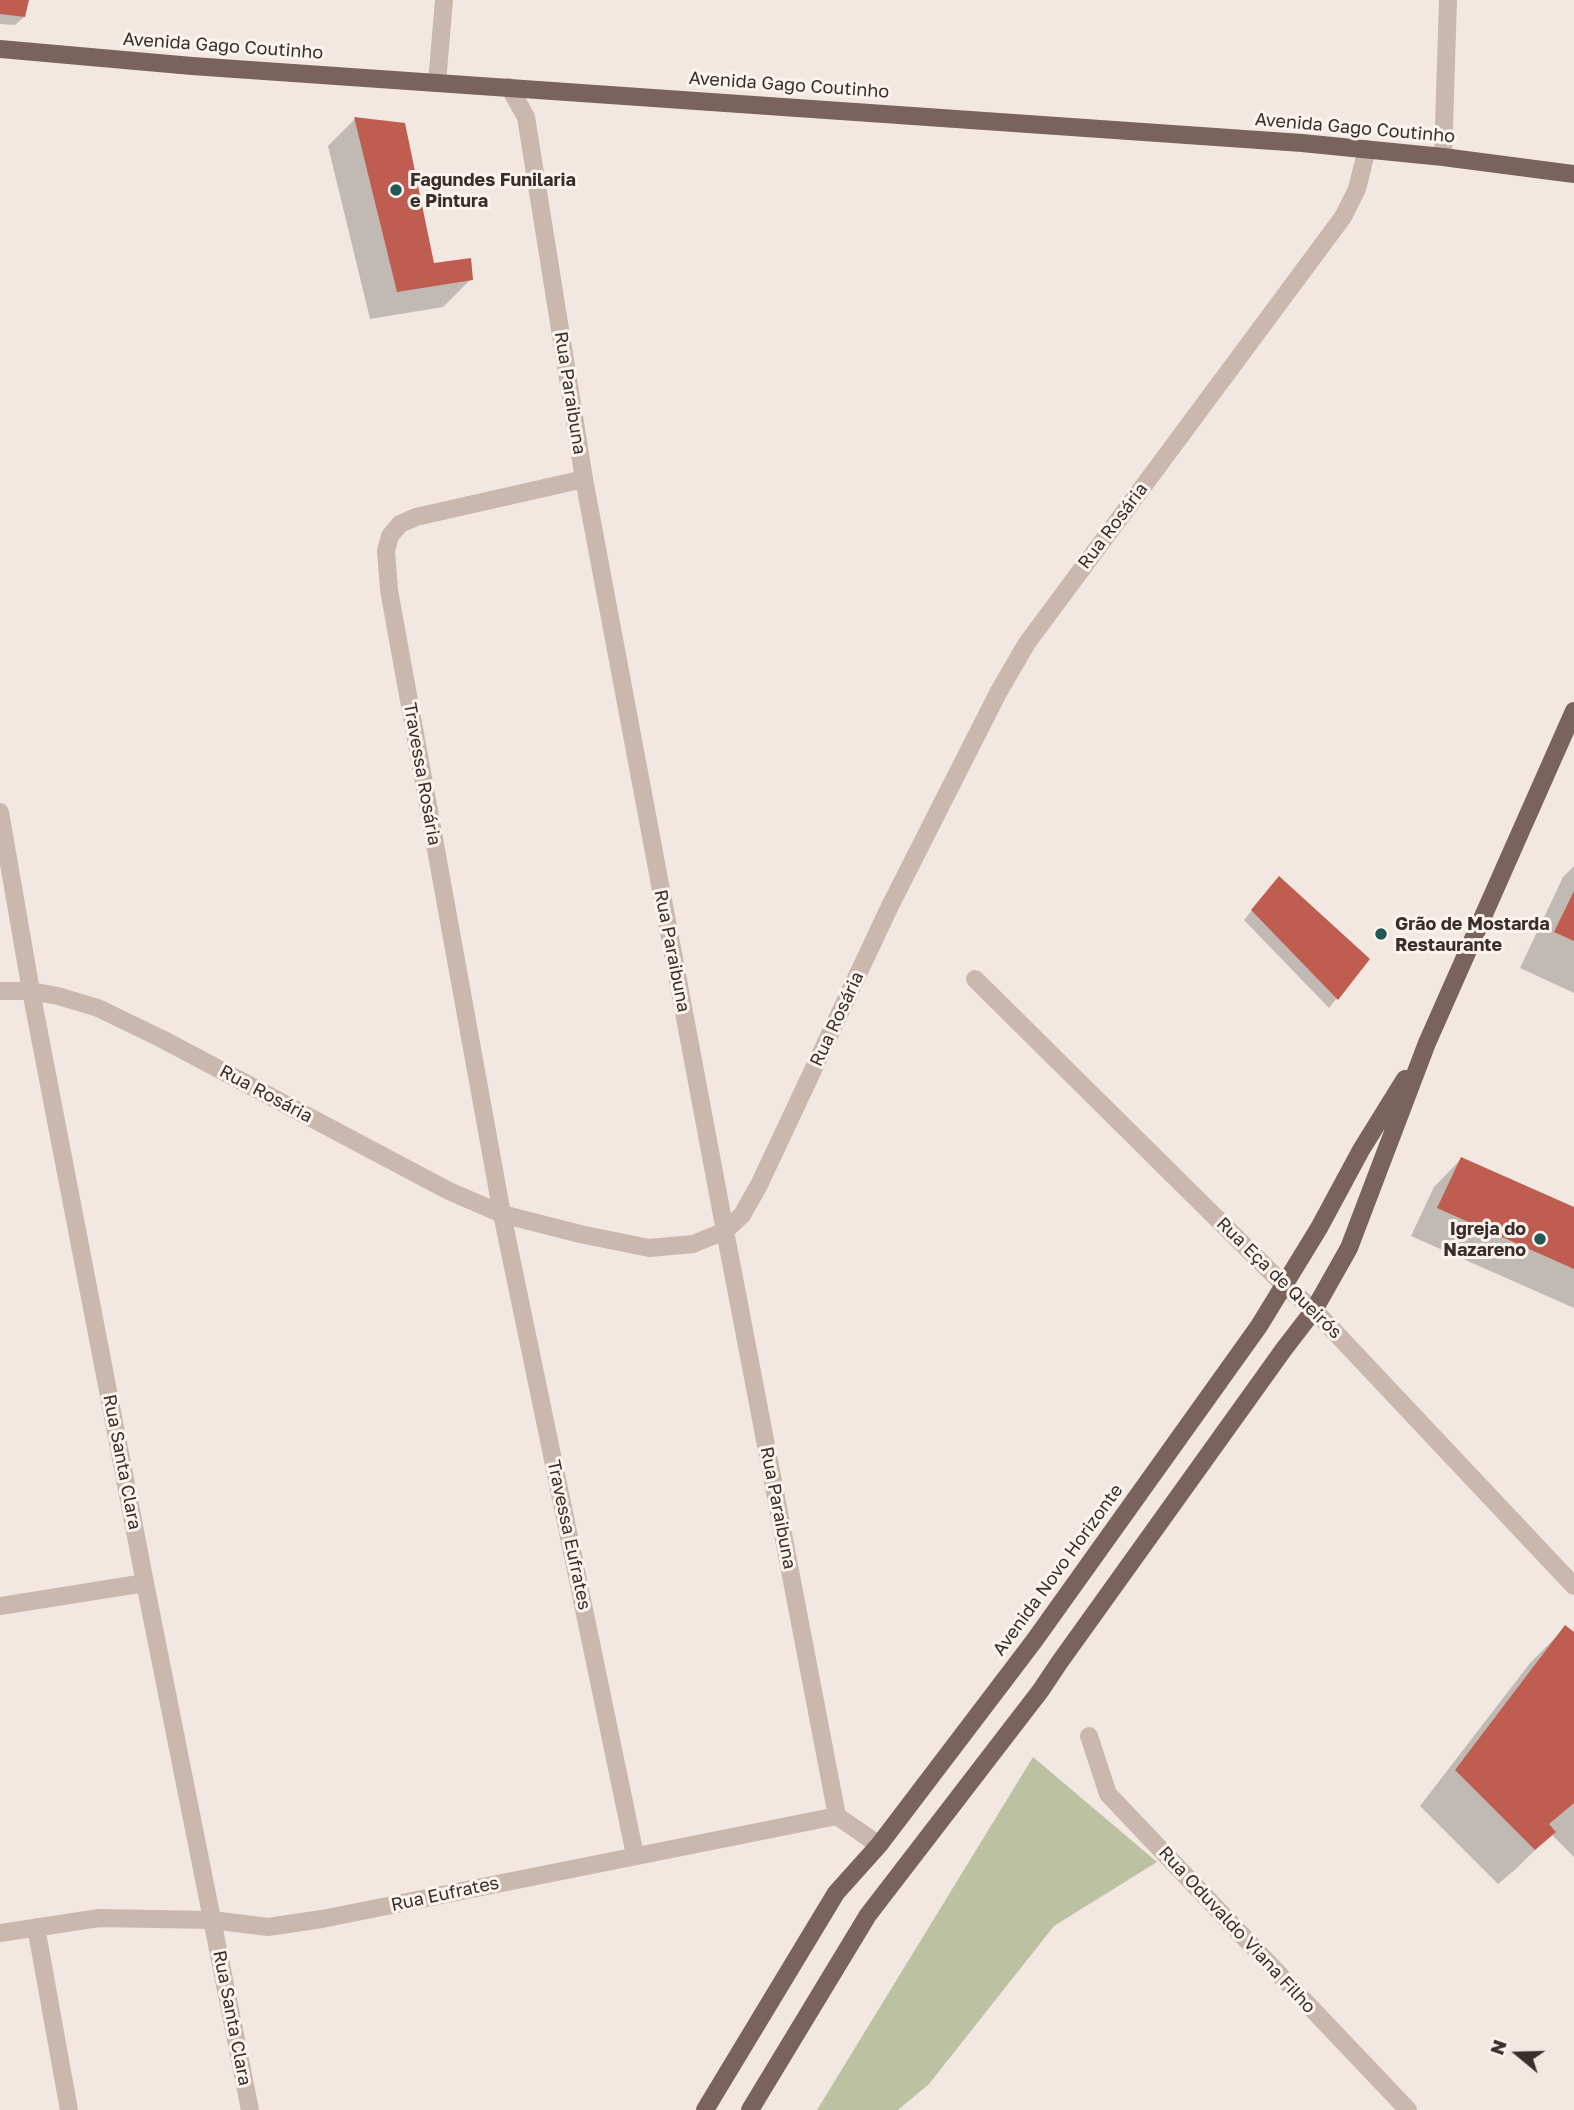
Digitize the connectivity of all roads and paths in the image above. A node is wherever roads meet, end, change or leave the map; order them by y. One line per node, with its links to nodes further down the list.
1 (444, 0): 4 (street)
2 (1448, 0): 7 (street)
3 (0, 49): 4 (main road, Avenida Gago Coutinho)
4 (437, 83): 5 (main road, Avenida Gago Coutinho)
5 (509, 87): 6 (main road, Avenida Gago Coutinho); 9 (street, Rua Paraibuna)
6 (1367, 149): 7 (main road, Avenida Gago Coutinho); 17 (street, Rua Rosária)
7 (1443, 157): 8 (main road, Avenida Gago Coutinho)
8 (1574, 174)
9 (584, 479): 16 (street, Travessa Rosária); 17 (street, Rua Paraibuna)
10 (1574, 711): 15 (main road, Avenida Novo Horizonte)
11 (0, 812): 14 (street, Rua Santa Clara)
12 (975, 979): 18 (street, Rua Eça de Queirós)
13 (0, 991): 14 (street, Rua Rosária)
14 (31, 991): 16 (street, Rua Rosária); 20 (street, Rua Santa Clara)
15 (1427, 1043): 18 (main road, Avenida Novo Horizonte); 19 (main road, Avenida Novo Horizonte)
16 (502, 1214): 17 (street, Rua Rosária); 26 (street, Travessa Eufrates)
17 (725, 1231): 24 (street, Rua Paraibuna)
18 (1284, 1284): 19 (street, Rua Eça de Queirós); 25 (main road, Avenida Novo Horizonte)
19 (1314, 1310): 21 (street, Rua Eça de Queirós); 33 (main road, Avenida Novo Horizonte)
20 (145, 1583): 22 (street); 27 (street, Rua Santa Clara)
21 (1574, 1586)
22 (0, 1606)
23 (1089, 1736): 34 (street, Rua Oduvaldo Viana Filho)
24 (837, 1816): 25 (street); 26 (street, Rua Eufrates)
25 (879, 1844): 32 (main road, Avenida Novo Horizonte)
26 (635, 1856): 27 (street, Rua Eufrates)
27 (212, 1920): 28 (street, Rua Eufrates); 31 (street, Rua Santa Clara)
28 (36, 1927): 29 (street, Rua Eufrates); 30 (street)
29 (0, 1933)
30 (69, 2110)
31 (250, 2110)
32 (705, 2110)
33 (750, 2110)
34 (1408, 2110)

